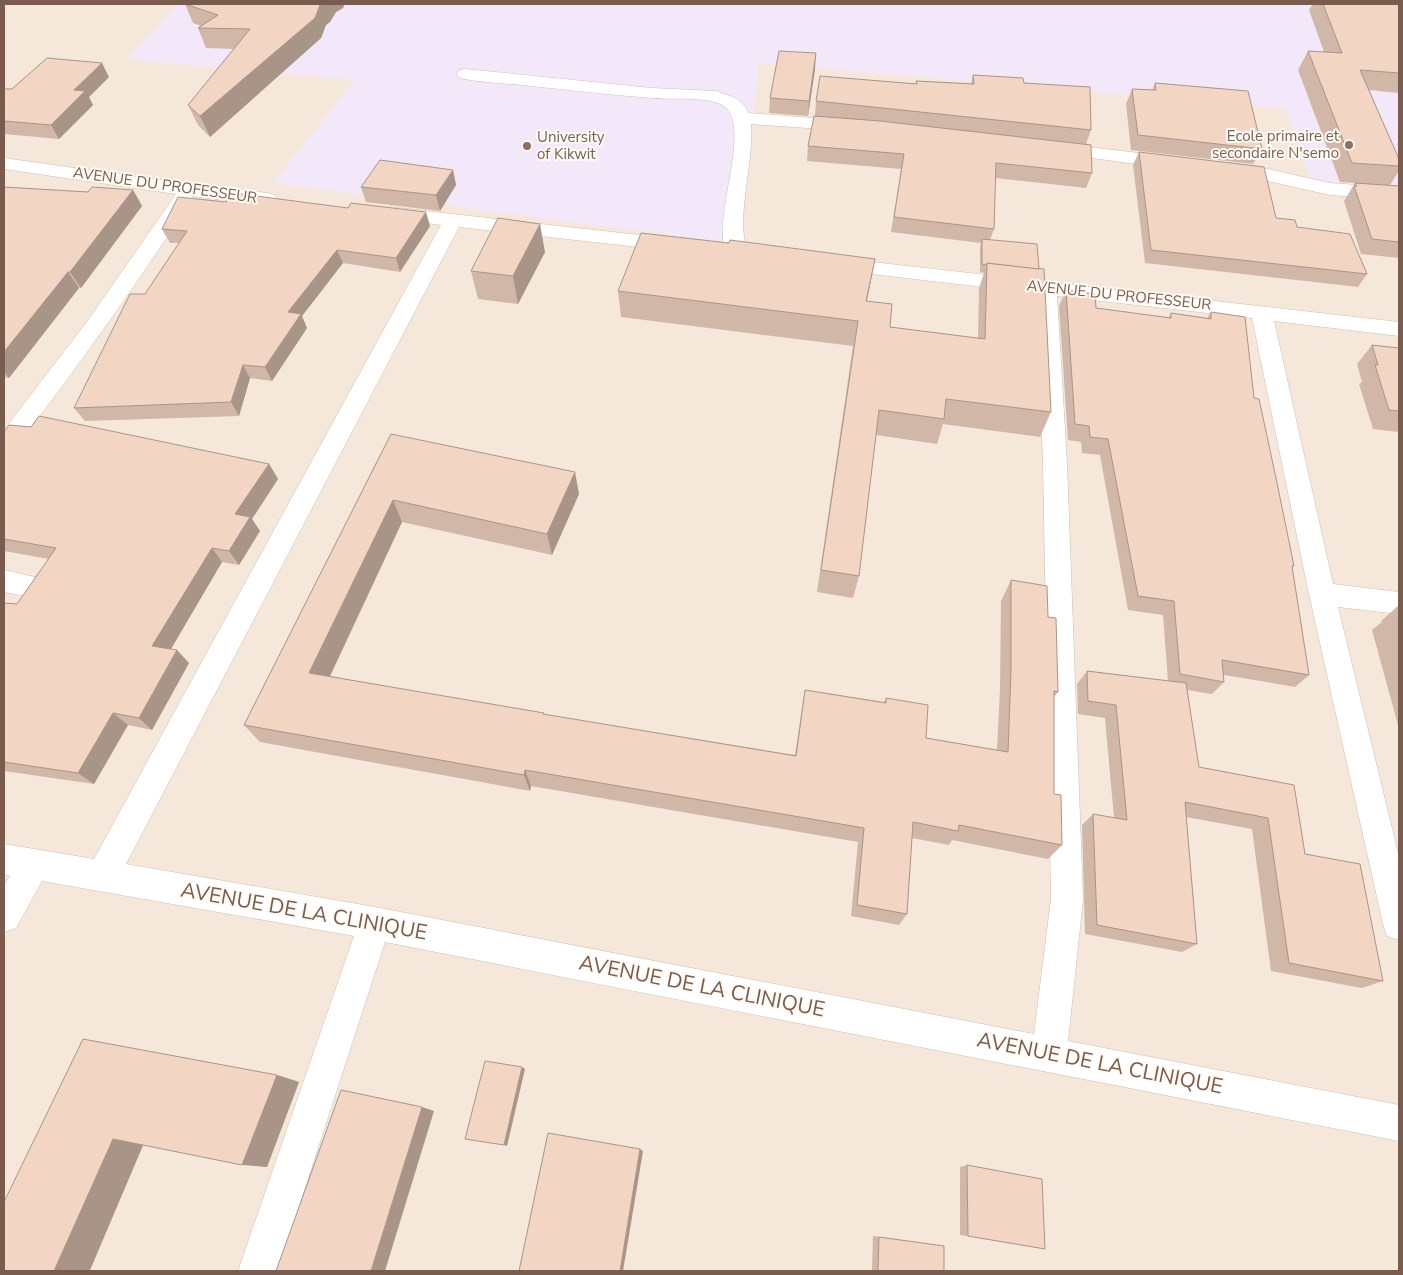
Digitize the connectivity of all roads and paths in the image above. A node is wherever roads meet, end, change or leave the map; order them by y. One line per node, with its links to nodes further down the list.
1 (464, 74): 2 (street)
2 (742, 118): 3 (street); 13 (street)
3 (868, 128)
4 (1041, 147): 6 (street)
5 (11, 164): 8 (street); 9 (street, AVENUE DU PROFESSEUR)
6 (1193, 165)
7 (1211, 167): 10 (street)
8 (4, 180)
9 (188, 190): 11 (street, AVENUE DU PROFESSEUR); 18 (street)
10 (1399, 194)
11 (286, 201)
12 (375, 211): 13 (street)
13 (453, 220): 24 (street)
14 (822, 262): 15 (street, AVENUE DU PROFESSEUR)
15 (1046, 287): 16 (street, AVENUE DU PROFESSEUR); 28 (street)
16 (1260, 312): 17 (street, AVENUE DU PROFESSEUR); 21 (street)
17 (1399, 330)
18 (4, 446)
19 (4, 581): 20 (street)
20 (30, 586)
21 (1322, 594): 22 (street); 27 (street)
22 (1399, 603)
23 (19, 862): 24 (street, AVENUE DE LA CLINIQUE); 25 (street)
24 (103, 875): 26 (street, AVENUE DE LA CLINIQUE)
25 (4, 916)
26 (375, 923): 28 (street, AVENUE DE LA CLINIQUE); 30 (street)
27 (1399, 924)
28 (1049, 1053): 29 (street, AVENUE DE LA CLINIQUE)
29 (1399, 1123)
30 (258, 1271)

